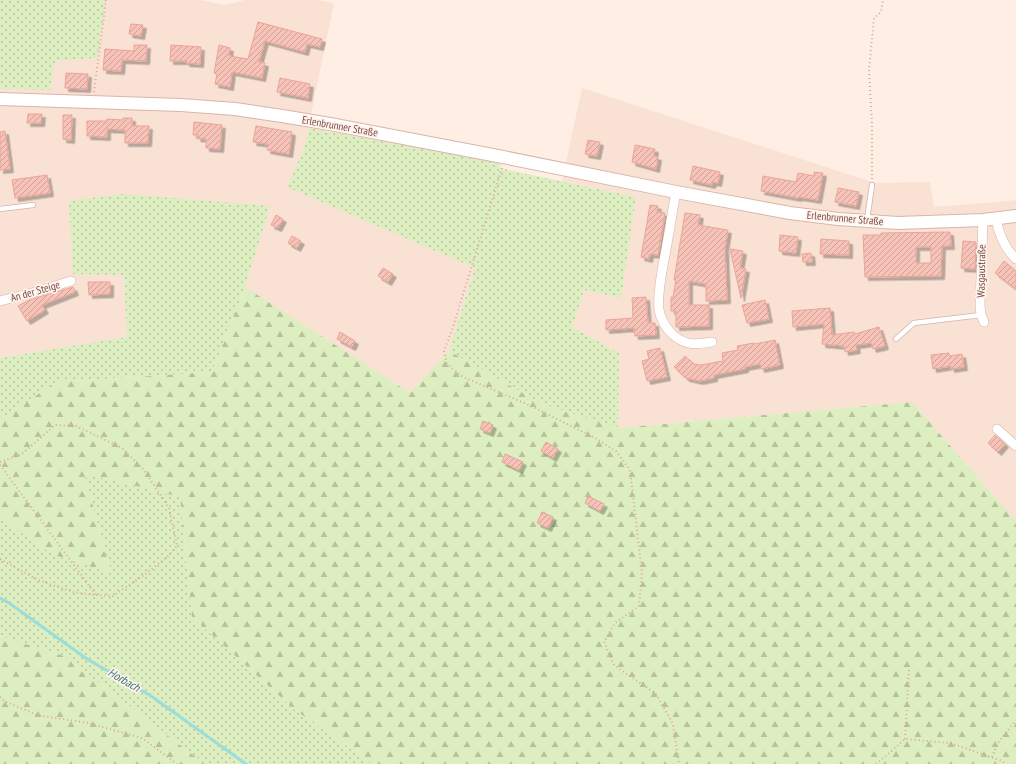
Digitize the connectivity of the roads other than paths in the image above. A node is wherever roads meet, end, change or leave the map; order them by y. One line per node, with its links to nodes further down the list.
1 (0, 99): 3 (street, Erlenbrunner Straße)
2 (872, 185): 9 (lane)
3 (676, 192): 9 (street, Erlenbrunner Straße); 15 (street)
4 (34, 205): 5 (lane)
5 (0, 209)
6 (1016, 216): 7 (street, Erlenbrunner Straße)
7 (996, 219): 8 (street, Erlenbrunner Straße); 10 (street, Wasgaustraße)
8 (983, 220): 9 (street, Erlenbrunner Straße); 13 (street, Wasgaustraße)
9 (867, 221)
10 (1016, 259)
11 (71, 281): 12 (street, An der Steige)
12 (0, 301)
13 (983, 319): 14 (lane)
14 (896, 339)
15 (712, 342)
16 (997, 429): 17 (street)
17 (1016, 446)

